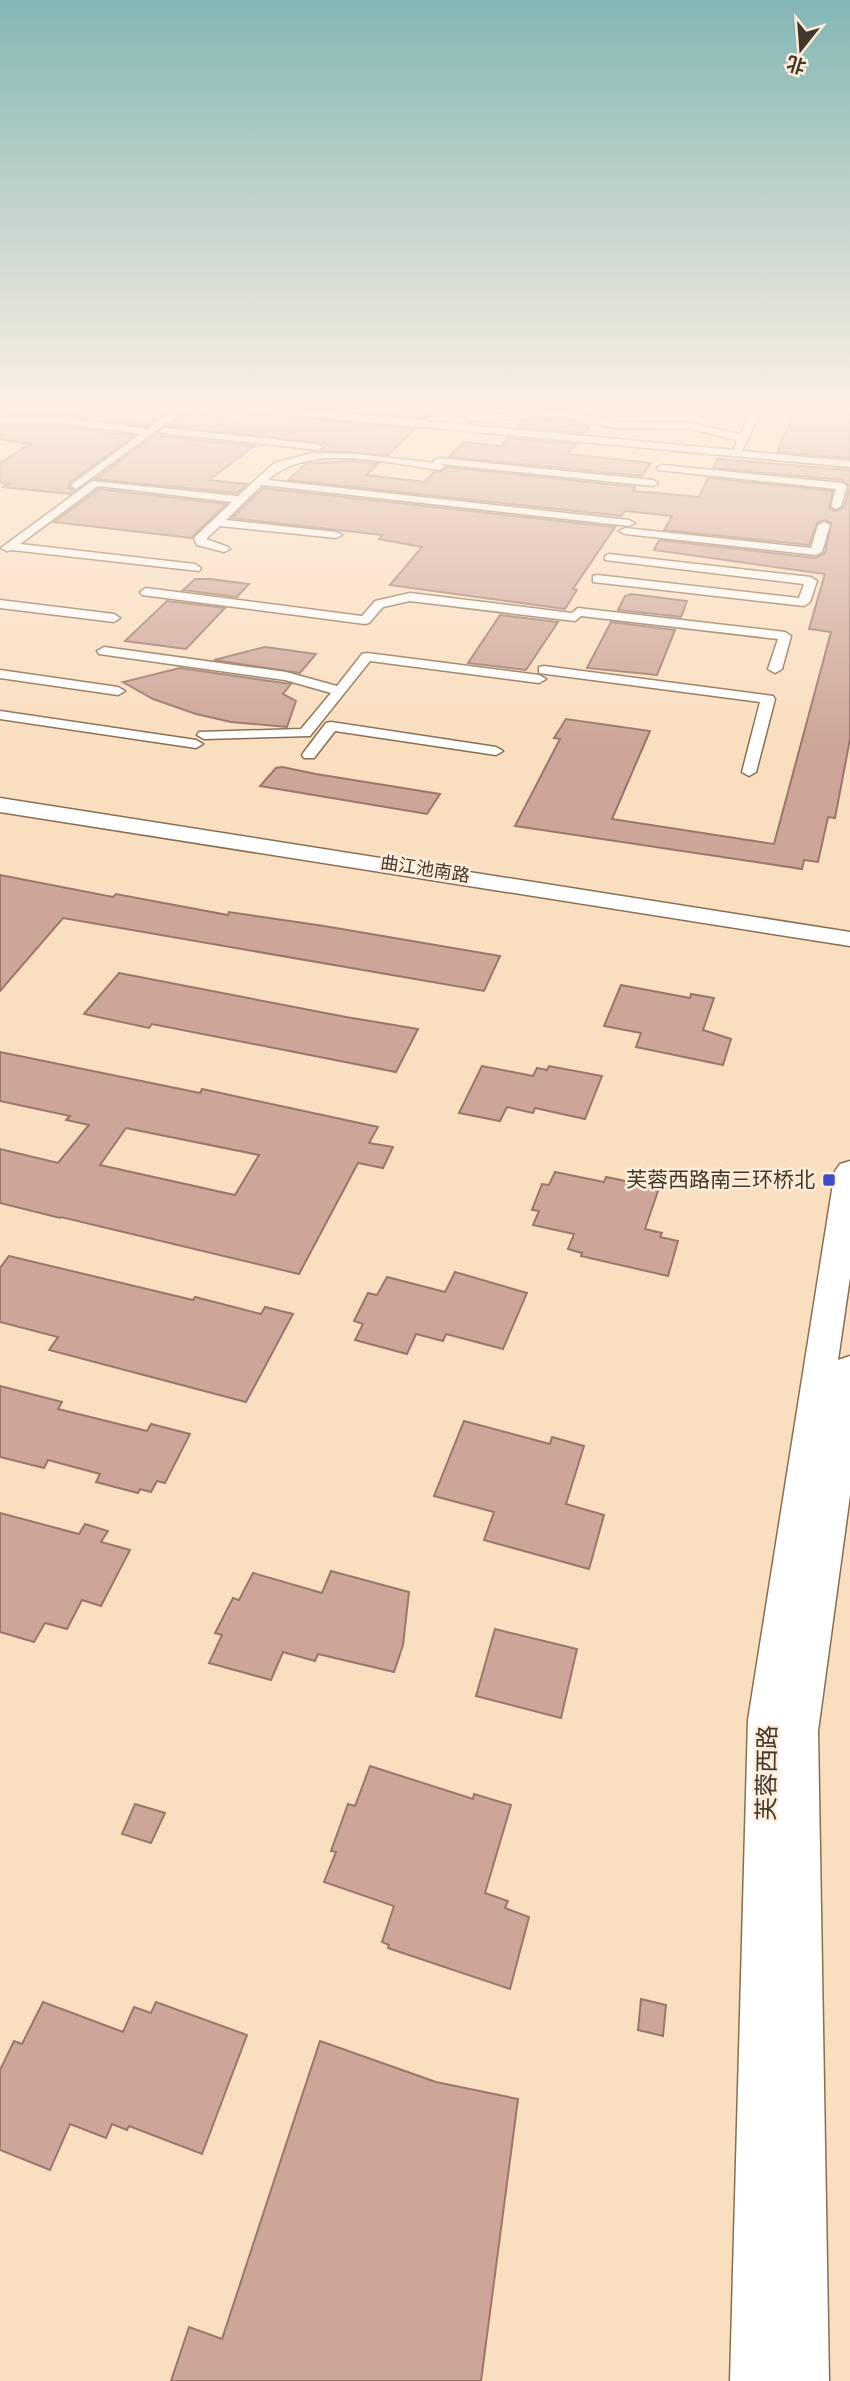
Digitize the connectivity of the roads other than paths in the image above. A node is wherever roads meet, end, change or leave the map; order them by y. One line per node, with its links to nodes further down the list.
1 (39, 518): 8 (street)
2 (44, 518): 8 (street)
3 (221, 518): 5 (street)
4 (555, 518): 6 (street)
5 (217, 522): 7 (street); 9 (street)
6 (824, 525)
7 (336, 535)
8 (3, 546): 11 (street)
9 (224, 549)
10 (609, 558): 12 (street)
11 (195, 568)
12 (597, 579)
13 (146, 592): 17 (street)
14 (0, 604): 15 (street)
15 (114, 618)
16 (104, 651): 20 (street)
17 (775, 669)
18 (0, 674): 19 (street)
19 (118, 691)
20 (340, 691): 21 (street); 24 (street)
21 (0, 715)
22 (496, 751): 23 (street)
23 (309, 755)
24 (749, 772)
25 (0, 794): 27 (main road, 曲江池南路)
26 (0, 805): 28 (main road, 曲江池南路)
27 (850, 922)
28 (850, 939)
29 (850, 1171): 31 (main road, 芙蓉西路)
30 (850, 1369): 32 (main road, 芙蓉西路)
31 (757, 2381)
32 (802, 2381)

